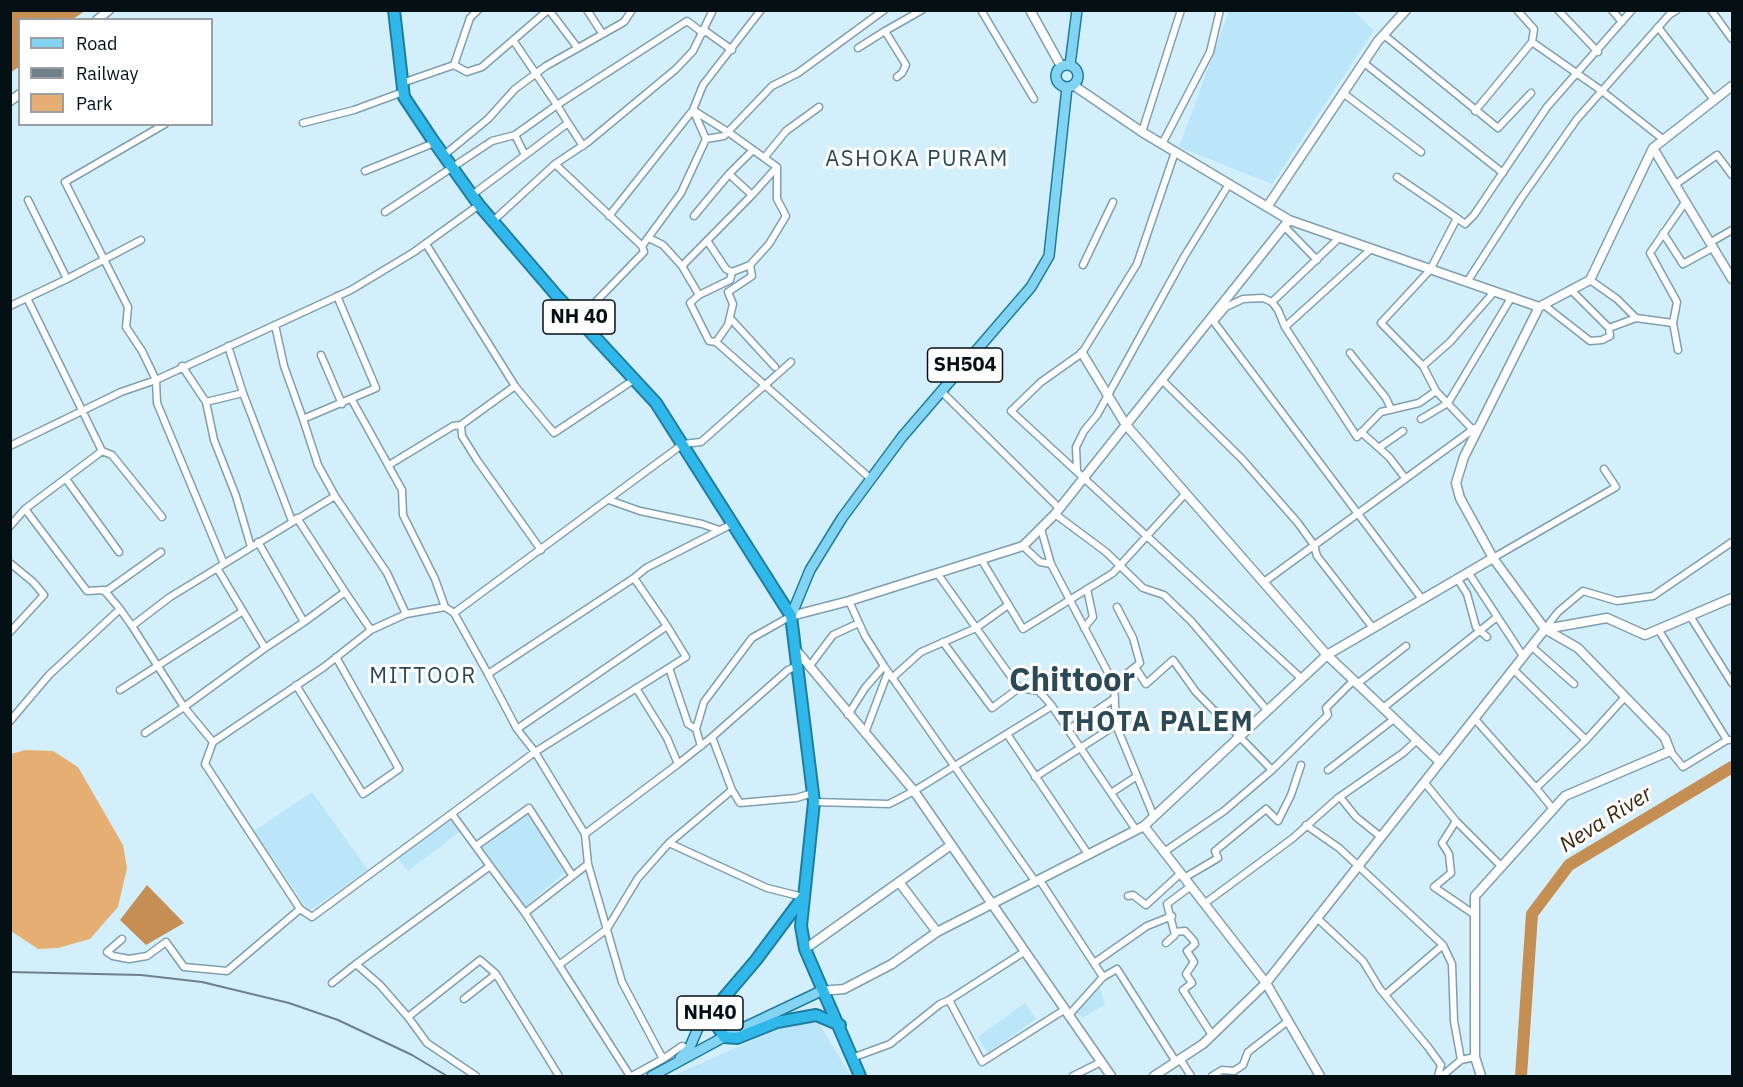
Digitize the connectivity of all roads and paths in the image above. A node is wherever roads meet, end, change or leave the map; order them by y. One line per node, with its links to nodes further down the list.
1 (394, 10): 43 (highway, NH 40)
2 (478, 10): 36 (street)
3 (549, 10): 29 (street); 31 (street)
4 (586, 10): 26 (street)
5 (632, 10): 26 (street)
6 (713, 10): 25 (street)
7 (761, 10): 33 (street)
8 (884, 10): 56 (street)
9 (922, 10): 24 (street)
10 (981, 10): 47 (street)
11 (1029, 10): 37 (street)
12 (1077, 10): 37 (main road, SH504)
13 (1181, 10): 57 (street)
14 (1220, 10): 62 (street)
15 (1516, 10): 30 (street)
16 (1558, 10): 34 (street)
17 (1612, 10): 22 (street)
18 (1632, 10): 22 (street)
19 (1677, 10): 23 (street)
20 (1711, 10): 28 (street)
21 (1403, 12): 27 (street)
22 (1622, 22): 34 (street)
23 (1658, 27): 44 (street); 48 (street)
24 (885, 31): 32 (street); 40 (street)
25 (704, 32): 33 (street); 49 (street); 63 (street)
26 (602, 33): 31 (street)
27 (1384, 35): 35 (street); 52 (street)
28 (1732, 39)
29 (513, 40): 36 (street); 38 (street)
30 (1532, 42): 39 (street); 52 (street)
31 (577, 47): 38 (street)
32 (858, 48)
33 (732, 50): 51 (street)
34 (1597, 51): 39 (street)
35 (1364, 63): 45 (street); 75 (street)
36 (454, 65): 43 (street)
37 (1065, 66): 41 (main road, SH504); 41 (main road, SH504)
38 (536, 74): 49 (street); 69 (street)
39 (1576, 74): 44 (street); 75 (street)
40 (897, 77)
41 (1070, 86): 57 (street); 147 (main road, SH504)
42 (1732, 86): 48 (street)
43 (403, 88): 53 (street); 61 (highway, NH 40)
44 (1602, 91): 60 (street); 113 (street)
45 (1344, 93): 67 (street); 86 (street)
46 (1531, 93): 52 (street)
47 (1034, 99)
48 (1714, 100): 60 (street)
49 (557, 105): 54 (street); 58 (street)
50 (819, 107): 70 (street)
51 (693, 110): 56 (street); 59 (street); 88 (street)
52 (1475, 111)
53 (303, 123)
54 (568, 123): 63 (street); 68 (street)
55 (162, 126): 103 (street)
56 (728, 132): 59 (street); 65 (street)
57 (1142, 132): 62 (street)
58 (514, 135): 68 (street); 73 (street)
59 (706, 139): 95 (street)
60 (1664, 140): 64 (street)
61 (434, 143): 69 (highway, NH 40); 74 (street)
62 (1162, 144): 66 (street)
63 (582, 146): 71 (street)
64 (1653, 148): 80 (street); 112 (street)
65 (753, 150): 70 (street); 76 (street)
66 (1175, 152): 79 (street); 134 (street)
67 (1421, 152)
68 (525, 155): 83 (street)
69 (443, 156): 73 (highway, NH 40)
70 (764, 158): 72 (street)
71 (555, 164): 88 (street); 91 (street)
72 (777, 167): 81 (street); 105 (street)
73 (453, 169): 83 (highway, NH 40); 87 (street)
74 (365, 171)
75 (1503, 172): 90 (street)
76 (729, 174): 81 (street); 89 (street)
77 (1732, 176): 80 (street)
78 (1397, 177): 90 (street)
79 (1229, 184): 86 (street); 149 (street)
80 (1676, 184): 84 (street)
81 (752, 195): 98 (street)
82 (28, 200): 111 (street)
83 (476, 200): 91 (highway, NH 40); 99 (street)
84 (1686, 201): 94 (street); 100 (street)
85 (1113, 202): 106 (street)
86 (1267, 207): 92 (street)
87 (385, 212)
88 (609, 216): 101 (street)
89 (694, 216)
90 (1457, 218): 108 (street)
91 (493, 221): 123 (highway, NH 40)
92 (1287, 223): 96 (street); 104 (street); 126 (street)
93 (1732, 230): 100 (street)
94 (1663, 233): 100 (street); 127 (street)
95 (649, 238): 101 (street); 107 (street)
96 (1339, 238): 102 (street); 104 (street)
97 (141, 240): 103 (street)
98 (708, 242): 107 (street); 109 (street)
99 (426, 244): 117 (street); 144 (street)
100 (1712, 245): 110 (street)
101 (642, 246): 123 (street)
102 (1371, 249): 108 (street); 129 (street)
103 (102, 260): 111 (street); 142 (street)
104 (1317, 260): 120 (street)
105 (750, 265): 109 (street); 124 (street)
106 (1083, 265)
107 (682, 266): 116 (street)
108 (1430, 270): 113 (street); 139 (street)
109 (732, 272): 116 (street)
110 (1731, 273)
111 (67, 279): 118 (street)
112 (1590, 280): 114 (street); 125 (street)
113 (1467, 282): 115 (street)
114 (1571, 290): 122 (street); 130 (street)
115 (1494, 292): 119 (street); 139 (street)
116 (699, 295): 131 (street)
117 (337, 296): 128 (street); 150 (street)
118 (27, 298): 121 (street); 155 (street)
119 (1511, 298): 122 (street); 152 (street)
120 (1272, 302): 126 (street); 129 (street)
121 (10, 306)
122 (1542, 306): 130 (street); 158 (street)
123 (580, 318): 141 (highway, NH 40)
124 (730, 318): 131 (street); 140 (street)
125 (1636, 318): 127 (street); 130 (street)
126 (1213, 320): 143 (street); 180 (street)
127 (1673, 323): 133 (street)
128 (276, 325): 132 (street); 156 (street)
129 (1285, 327): 163 (street)
130 (1609, 328)
131 (716, 342): 145 (street)
132 (228, 346): 138 (street); 148 (street)
133 (1678, 350)
134 (1082, 353): 149 (street); 170 (street)
135 (1350, 353): 154 (street)
136 (321, 355): 153 (street)
137 (791, 363): 145 (street)
138 (182, 366): 142 (street); 151 (street)
139 (1423, 366): 146 (street)
140 (775, 367)
141 (635, 379): 144 (street); 164 (highway, NH 40)
142 (156, 380): 155 (street); 199 (street)
143 (1162, 380): 160 (street); 190 (street)
144 (515, 386): 159 (street)
145 (763, 386): 164 (street); 174 (street)
146 (1436, 391): 152 (street); 154 (street)
147 (942, 392): 174 (main road, SH504); 179 (street)
148 (243, 393): 151 (street); 182 (street)
149 (1108, 395): 160 (street); 170 (street)
150 (352, 400): 153 (street); 168 (street)
151 (206, 402): 192 (street)
152 (1448, 403): 157 (street); 161 (street)
153 (342, 404): 156 (street)
154 (1391, 408): 163 (street)
155 (81, 412): 165 (street); 167 (street)
156 (303, 419): 176 (street)
157 (1421, 419)
158 (1483, 423): 161 (street); 196 (street)
159 (461, 425): 168 (street); 193 (street)
160 (1126, 425): 171 (street); 175 (street)
161 (1473, 430): 172 (street)
162 (1403, 431): 166 (street)
163 (1361, 432): 166 (street)
164 (683, 444): 177 (street); 183 (highway, NH 40)
165 (10, 446)
166 (1380, 447): 172 (street)
167 (102, 451): 173 (street); 181 (street)
168 (389, 465): 217 (street)
169 (1604, 469): 196 (street)
170 (1077, 471): 171 (street)
171 (1085, 477): 179 (street); 187 (street)
172 (1405, 478): 180 (street)
173 (66, 479): 178 (street); 194 (street)
174 (870, 479): 222 (main road, SH504)
175 (1186, 493): 187 (street); 207 (street)
176 (335, 496): 182 (street); 221 (street)
177 (609, 500): 186 (street); 193 (street)
178 (25, 509): 184 (street); 209 (street)
179 (1057, 512): 185 (street); 201 (street)
180 (1358, 513): 190 (street); 213 (street)
181 (162, 517)
182 (294, 520): 188 (street); 210 (street)
183 (734, 522): 186 (street); 222 (highway, NH 40)
184 (10, 526)
185 (1041, 529): 191 (street); 200 (street)
186 (719, 530): 205 (street)
187 (1146, 536): 201 (street); 252 (street)
188 (258, 542): 192 (street); 225 (street)
189 (1732, 542): 232 (street)
190 (1314, 545): 207 (street); 231 (street)
191 (1023, 546): 197 (street); 200 (street)
192 (251, 547): 199 (street)
193 (540, 550): 220 (street)
194 (119, 552)
195 (161, 552): 209 (street)
196 (1492, 558): 203 (street); 232 (street)
197 (981, 559): 204 (street); 215 (street)
198 (10, 563): 235 (street)
199 (224, 564): 202 (street)
200 (1051, 564): 212 (street)
201 (1120, 565): 208 (street); 267 (street)
202 (217, 568): 219 (street); 227 (street)
203 (1468, 572): 206 (street); 224 (street)
204 (937, 573): 214 (street); 229 (street)
205 (634, 578): 228 (street); 251 (street)
206 (1457, 579): 213 (street); 236 (street)
207 (1264, 582): 241 (street)
208 (1087, 588): 212 (street); 230 (street)
209 (105, 592): 218 (street)
210 (345, 592): 225 (street); 233 (street)
211 (1732, 598): 223 (street)
212 (1069, 599): 215 (street); 230 (street)
213 (1422, 599): 231 (street)
214 (849, 602): 222 (street); 226 (street)
215 (1008, 605): 229 (street)
216 (1117, 607): 246 (street)
217 (445, 608): 220 (street); 221 (street)
218 (120, 609): 227 (street); 271 (street)
219 (243, 611): 240 (street); 244 (street)
220 (454, 613): 251 (street)
221 (406, 614): 233 (street)
222 (791, 616): 245 (highway, NH40); 274 (street)
223 (1690, 616): 234 (street); 254 (street)
224 (1497, 617): 236 (street); 242 (street)
225 (304, 622): 240 (street)
226 (859, 624): 245 (street); 249 (street)
227 (132, 626): 244 (street)
228 (667, 626): 247 (street); 273 (street)
229 (976, 628): 237 (street); 259 (street)
230 (1084, 628): 255 (street)
231 (1373, 628): 241 (street)
232 (1545, 629): 234 (street); 239 (street); 262 (street)
233 (371, 630): 243 (street)
234 (1658, 630): 283 (street)
235 (10, 632)
236 (1484, 634): 266 (street)
237 (943, 642): 249 (street); 259 (street)
238 (1406, 646): 253 (street)
239 (1531, 646): 242 (street); 256 (street)
240 (265, 648): 265 (street)
241 (1328, 655): 252 (street); 253 (street)
242 (1523, 656): 248 (street)
243 (336, 657): 257 (street); 257 (street)
244 (157, 665): 260 (street); 265 (street)
245 (803, 666): 268 (street); 279 (street); 302 (highway, NH40)
246 (1135, 667): 255 (street); 280 (street)
247 (669, 668): 258 (street); 274 (street)
248 (1513, 669): 269 (street); 282 (street)
249 (888, 672): 268 (street); 277 (street); 292 (street)
250 (1064, 673): 261 (street)
251 (488, 674): 273 (street)
252 (1302, 679): 267 (street)
253 (1356, 682): 266 (street); 293 (street)
254 (1732, 683)
255 (1114, 684): 263 (street)
256 (1574, 684)
257 (296, 685): 284 (street)
258 (636, 688): 288 (street); 290 (street)
259 (1019, 688): 261 (street)
260 (120, 690)
261 (1041, 694): 264 (street)
262 (1625, 697): 282 (street); 287 (street)
263 (1115, 698): 272 (street); 275 (street)
264 (1052, 706): 275 (street); 278 (street)
265 (183, 707): 276 (street); 284 (street)
266 (1383, 708): 270 (street)
267 (1267, 710): 280 (street)
268 (848, 715): 277 (street)
269 (1474, 718): 289 (street); 298 (street)
270 (1394, 719): 281 (street); 294 (street)
271 (10, 721)
272 (1116, 725): 286 (street); 295 (street)
273 (517, 729): 288 (street)
274 (696, 729): 285 (street)
275 (1068, 730): 286 (street)
276 (145, 733)
277 (865, 734): 300 (street)
278 (1007, 735): 292 (street); 296 (street)
279 (712, 737): 285 (street); 299 (street)
280 (1239, 737): 293 (street); 306 (street)
281 (1417, 740): 289 (street); 303 (street)
282 (1586, 740): 298 (street)
283 (1730, 740): 287 (street)
284 (213, 742): 330 (street)
285 (701, 746): 290 (street)
286 (1081, 748): 296 (street); 301 (street)
287 (1670, 751): 304 (street)
288 (535, 752): 305 (street); 310 (street)
289 (1440, 762): 297 (street)
290 (678, 764): 310 (street)
291 (1301, 765): 322 (street)
292 (956, 766): 300 (street); 323 (street)
293 (1272, 770): 315 (street)
294 (1328, 770)
295 (1137, 776): 301 (street); 306 (street)
296 (1035, 777): 316 (street)
297 (1424, 782): 307 (street); 311 (street)
298 (1536, 788): 304 (street)
299 (732, 790): 302 (street); 312 (street)
300 (914, 791): 302 (street); 313 (street)
301 (1111, 793): 309 (street)
302 (813, 797): 327 (highway, NH40)
303 (1340, 797): 308 (street); 311 (street)
304 (1553, 809): 319 (street)
305 (452, 814): 314 (street); 330 (street)
306 (1154, 817): 309 (street)
307 (1456, 821): 319 (street); 332 (street)
308 (1306, 825): 320 (street); 329 (street)
309 (1140, 828): 315 (street); 316 (street)
310 (585, 834): 317 (street)
311 (1381, 837): 320 (street)
312 (669, 843): 327 (street); 335 (street)
313 (951, 845): 324 (street); 328 (street)
314 (476, 846): 318 (street); 321 (street)
315 (1164, 852): 322 (street)
316 (1088, 854): 323 (street)
317 (588, 864): 321 (street); 335 (street)
318 (490, 866): 331 (street); 344 (street)
319 (1502, 866): 332 (street)
320 (1358, 867): 334 (street); 340 (street)
321 (572, 875): 331 (street)
322 (1183, 876): 325 (street); 326 (street)
323 (1037, 880): 328 (street); 343 (street)
324 (899, 882): 336 (street); 341 (street)
325 (1191, 886): 329 (street); 333 (street)
326 (1128, 896)
327 (803, 897): 341 (highway, NH40); 355 (highway, NH40)
328 (991, 904): 336 (street); 342 (street)
329 (1204, 904): 348 (street)
330 (300, 909): 338 (street)
331 (525, 913): 345 (street)
332 (1475, 915): 362 (street)
333 (1172, 916): 337 (street); 343 (street)
334 (1317, 918): 348 (street); 351 (street)
335 (607, 929): 345 (street); 367 (street)
336 (937, 932): 350 (street)
337 (1175, 932): 339 (street); 359 (street)
338 (122, 939)
339 (1166, 943)
340 (1443, 945): 351 (street); 365 (street)
341 (805, 949): 350 (highway, NH40)
342 (1024, 952): 353 (street); 354 (street)
343 (1094, 963): 347 (street)
344 (356, 964): 349 (street); 356 (street)
345 (559, 965): 370 (street)
346 (496, 974): 352 (street); 356 (street); 369 (street)
347 (1103, 977): 354 (street); 364 (street)
348 (1266, 982): 357 (street); 359 (street)
349 (332, 983)
350 (821, 991): 358 (highway, NH40); 360 (main road)
351 (1385, 995): 379 (street)
352 (464, 999)
353 (949, 1000): 354 (street); 363 (street)
354 (1066, 1013): 366 (street)
355 (710, 1014): 360 (highway, NH40); 361 (main road)
356 (408, 1017): 368 (street)
357 (1288, 1021): 377 (street); 378 (street)
358 (840, 1025): 360 (highway, NH40); 363 (highway, NH40)
359 (1212, 1035): 364 (street)
360 (724, 1037): 361 (main road)
361 (692, 1051): 367 (main road)
362 (1475, 1056): 365 (street); 380 (street)
363 (852, 1058): 372 (highway, NH40)
364 (1178, 1060): 375 (street); 376 (street)
365 (1461, 1060): 379 (street)
366 (1101, 1062): 373 (street); 374 (street)
367 (668, 1063): 370 (street); 371 (main road)
368 (476, 1077)
369 (559, 1077)
370 (631, 1077)
371 (652, 1077)
372 (860, 1077)
373 (1073, 1077)
374 (1110, 1077)
375 (1154, 1077)
376 (1191, 1077)
377 (1212, 1077)
378 (1320, 1077)
379 (1440, 1077)
380 (1480, 1077)

